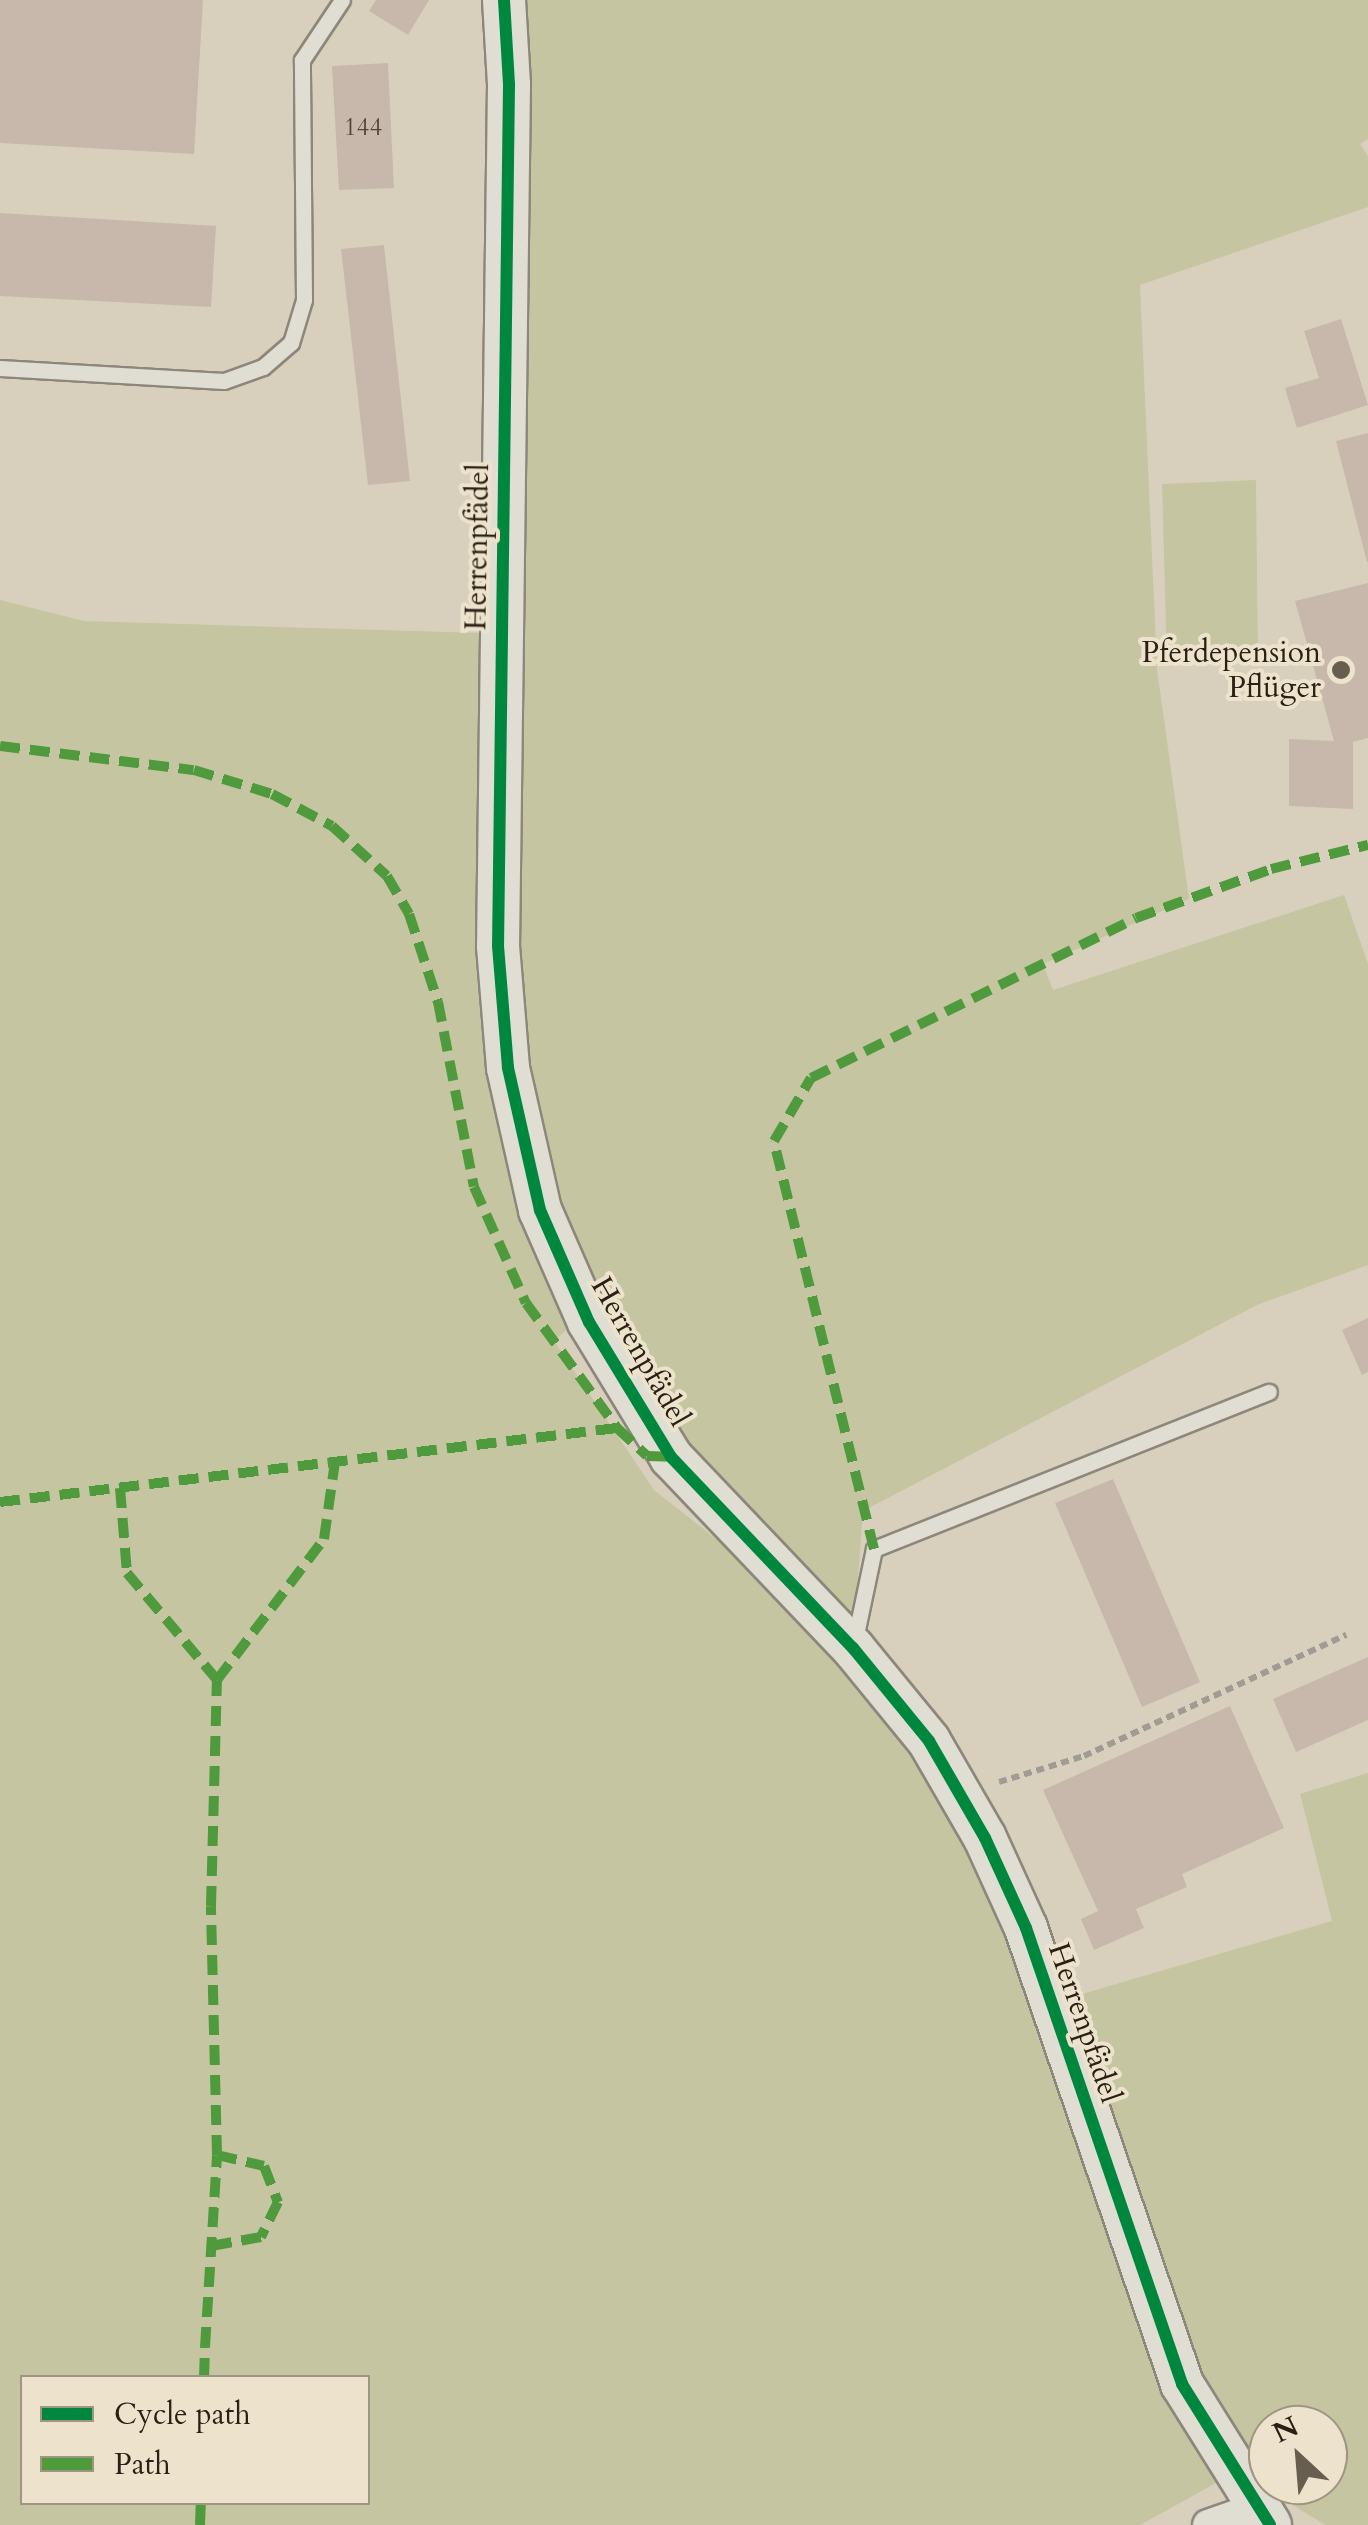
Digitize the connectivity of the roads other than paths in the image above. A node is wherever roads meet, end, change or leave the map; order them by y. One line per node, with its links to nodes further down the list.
1 (342, 0): 3 (lane)
2 (504, 0): 5 (street, Herrenpfädel)
3 (0, 368)
4 (1269, 1392): 5 (lane)
5 (854, 1648): 6 (street, Herrenpfädel)
6 (1271, 2519): 7 (street)
7 (1208, 2525)

